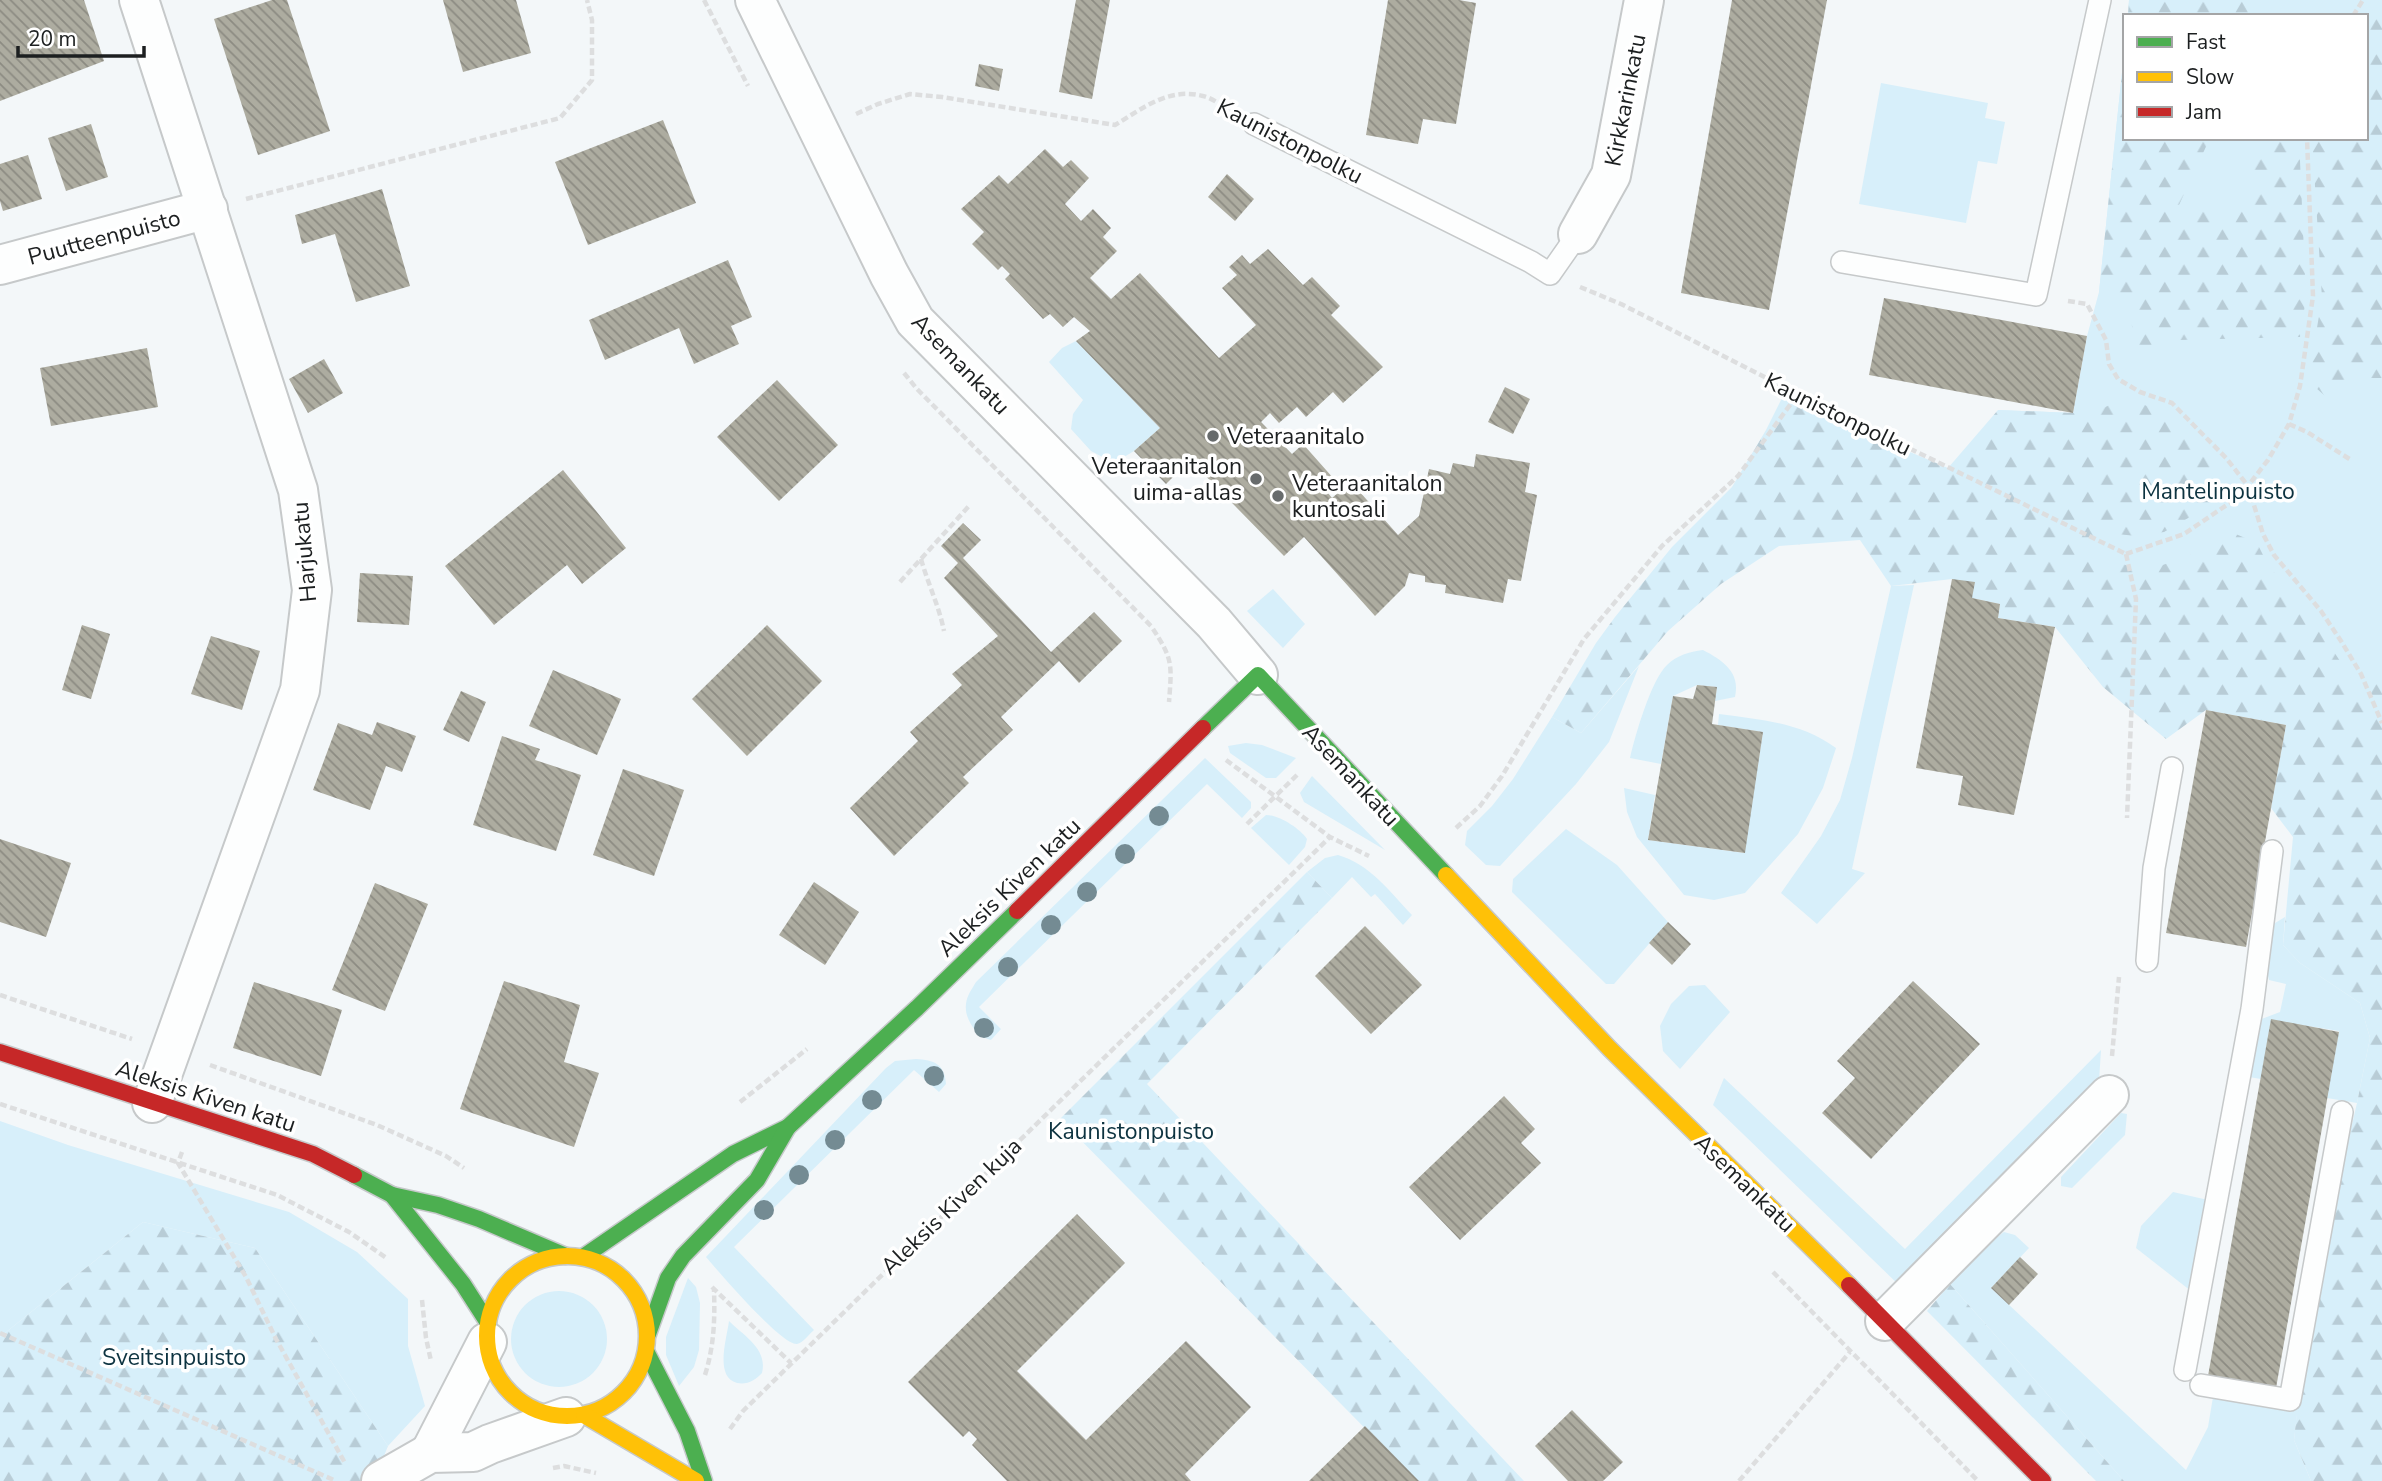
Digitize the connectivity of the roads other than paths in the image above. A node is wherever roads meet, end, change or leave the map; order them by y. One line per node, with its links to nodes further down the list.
1 (139, 0): 6 (street, Harjukatu)
2 (755, 0): 10 (street, Asemankatu)
3 (1644, 0): 7 (street, Kirkkarinkatu)
4 (2100, 0): 8 (lane)
5 (1254, 124): 7 (lane, Kaunistonpolku)
6 (208, 209): 9 (street, Puutteenpuisto); 16 (street, Harjukatu)
7 (1578, 234)
8 (1842, 262)
9 (0, 265)
10 (1258, 676): 18 (street, Aleksis Kiven katu); 22 (street, Asemankatu)
11 (2172, 768): 13 (lane)
12 (2272, 851): 26 (lane)
13 (2147, 961)
14 (0, 1052): 16 (street, Aleksis Kiven katu)
15 (2109, 1095): 22 (street)
16 (152, 1103): 19 (street, Aleksis Kiven katu)
17 (2342, 1112): 27 (lane)
18 (788, 1127): 21 (street, Aleksis Kiven katu); 24 (street, Aleksis Kiven katu)
19 (392, 1195): 20 (street, Aleksis Kiven katu); 23 (street, Aleksis Kiven katu)
20 (566, 1256): 21 (street); 23 (street)
21 (583, 1257): 24 (street)
22 (1885, 1321): 33 (street, Asemankatu)
23 (488, 1333): 28 (street); 29 (street)
24 (648, 1334): 25 (street)
25 (647, 1353): 28 (street); 32 (street)
26 (2185, 1370)
27 (2201, 1385)
28 (575, 1416): 29 (street); 31 (street)
29 (430, 1453): 30 (street)
30 (365, 1475)
31 (696, 1481)
32 (704, 1481)
33 (2043, 1481)

